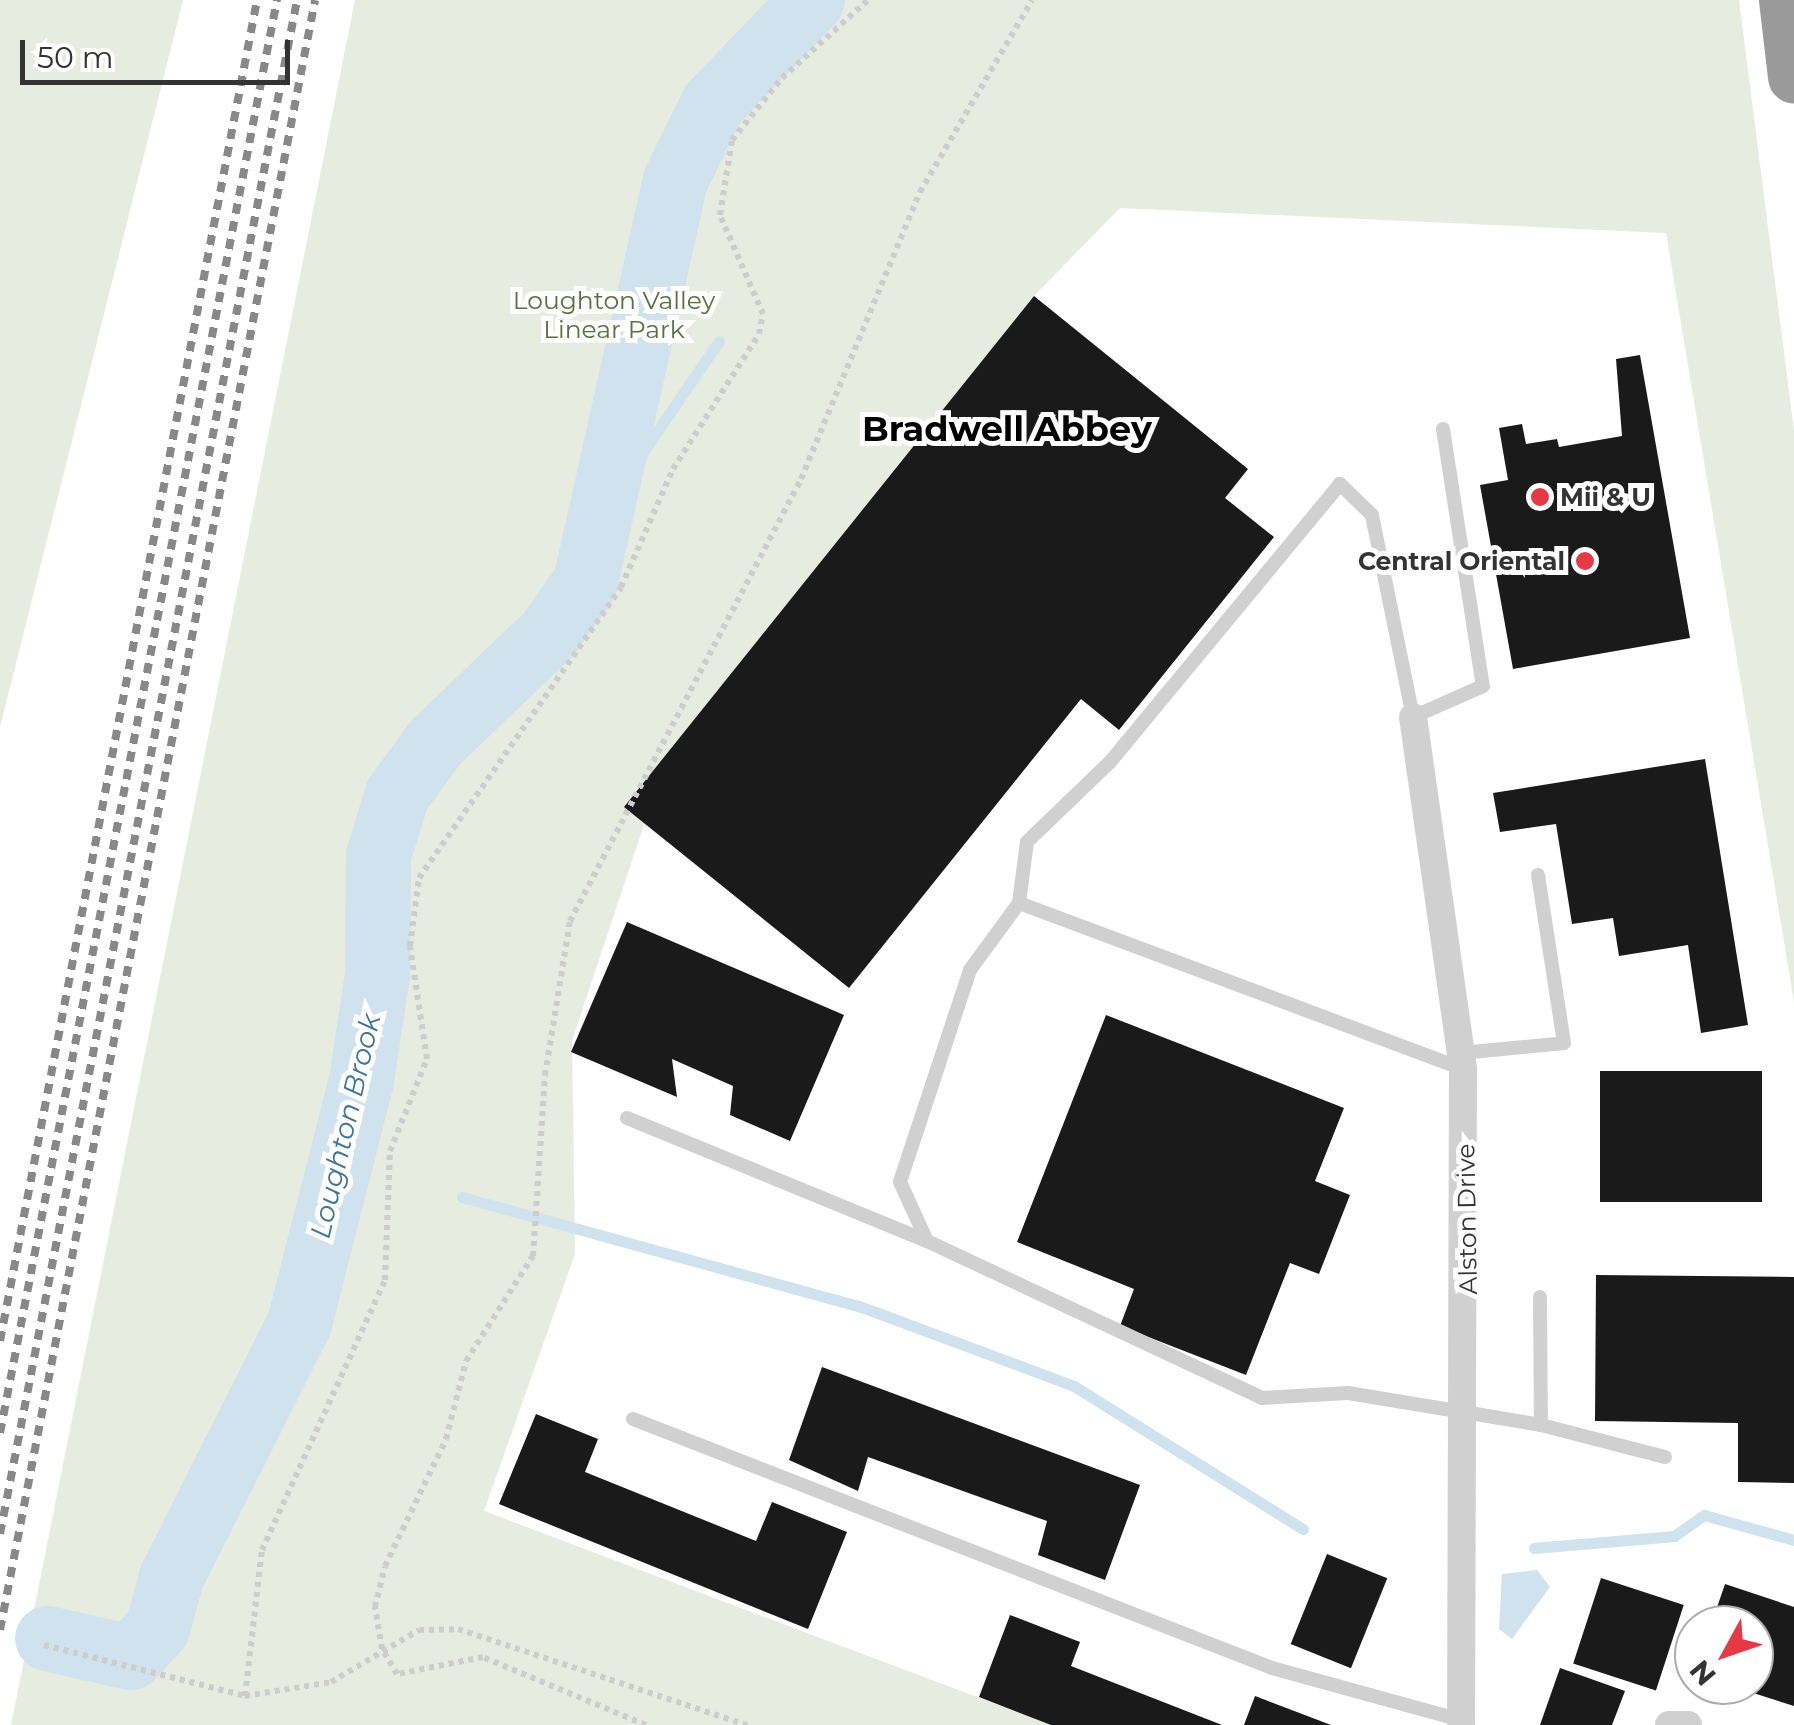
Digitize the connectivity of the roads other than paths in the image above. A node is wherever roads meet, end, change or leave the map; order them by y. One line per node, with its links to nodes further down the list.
1 (1785, 0): 2 (highway)
2 (1794, 77)
3 (1444, 429): 4 (lane)
4 (1413, 717): 6 (lane); 7 (street, Alston Drive)
5 (1538, 875): 7 (lane)
6 (1019, 902): 7 (lane); 9 (lane)
7 (1462, 1061): 11 (street, Alston Drive)
8 (627, 1118): 9 (lane)
9 (927, 1240): 11 (lane)
10 (1540, 1297): 13 (lane)
11 (1467, 1417): 13 (lane); 15 (street, Alston Drive)
12 (632, 1419): 15 (lane)
13 (1542, 1425): 14 (lane)
14 (1666, 1457)
15 (1461, 1722)
16 (1669, 1725): 17 (street)
17 (1688, 1725)

